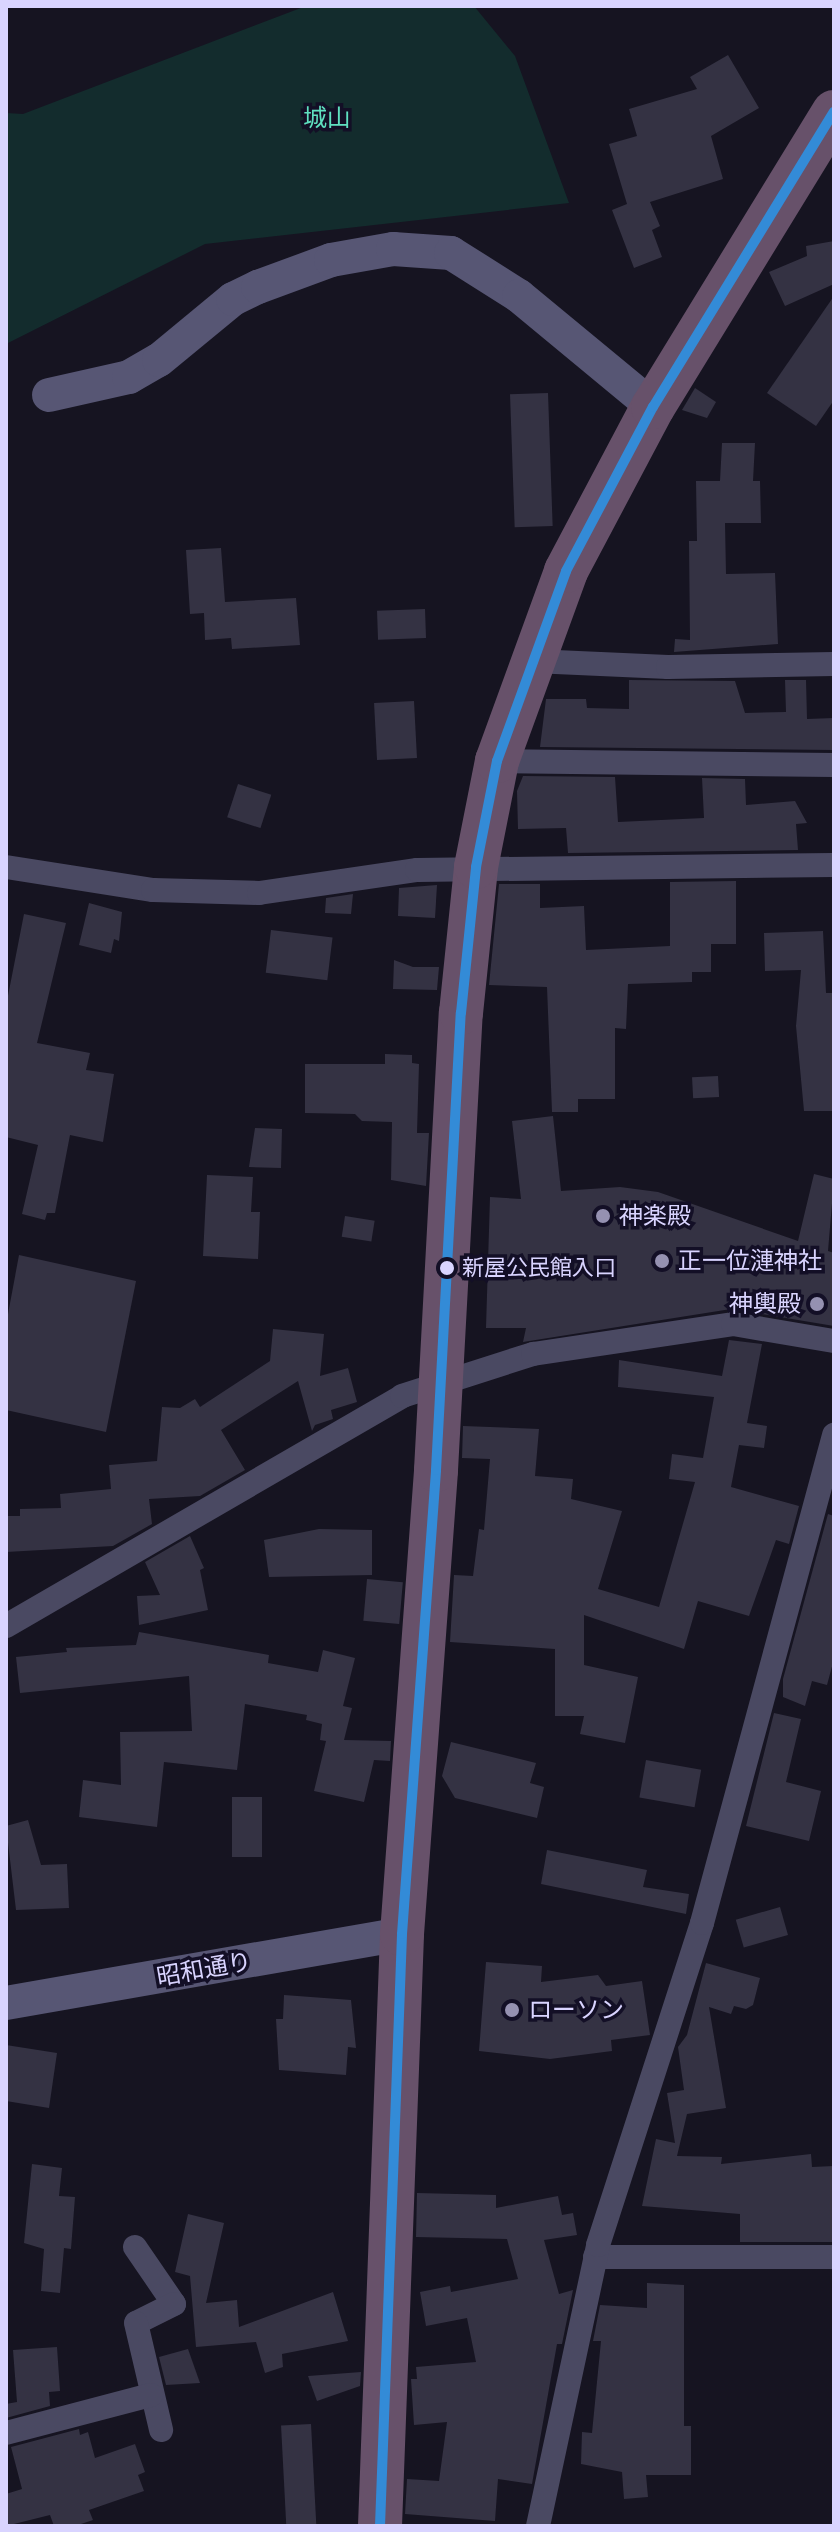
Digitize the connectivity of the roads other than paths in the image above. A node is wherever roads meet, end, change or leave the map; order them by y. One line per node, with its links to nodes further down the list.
1 (834, 112): 3 (highway)
2 (49, 395): 3 (street)
3 (653, 407): 4 (highway)
4 (533, 661): 5 (street); 6 (highway)
5 (834, 664)
6 (497, 761): 7 (street); 10 (highway)
7 (834, 765)
8 (834, 865): 10 (street)
9 (6, 867): 10 (street)
10 (476, 867): 12 (highway)
11 (834, 1341): 12 (street)
12 (441, 1383): 15 (street); 16 (highway)
13 (834, 1435): 14 (street)
14 (829, 1475): 19 (street)
15 (6, 1626)
16 (402, 1934): 17 (street, 昭和通り); 24 (highway)
17 (6, 2003)
18 (135, 2247): 21 (street)
19 (595, 2257): 20 (street); 25 (street)
20 (834, 2257)
21 (151, 2395): 22 (street); 23 (street)
22 (161, 2430)
23 (6, 2433)
24 (380, 2526)
25 (538, 2526)

